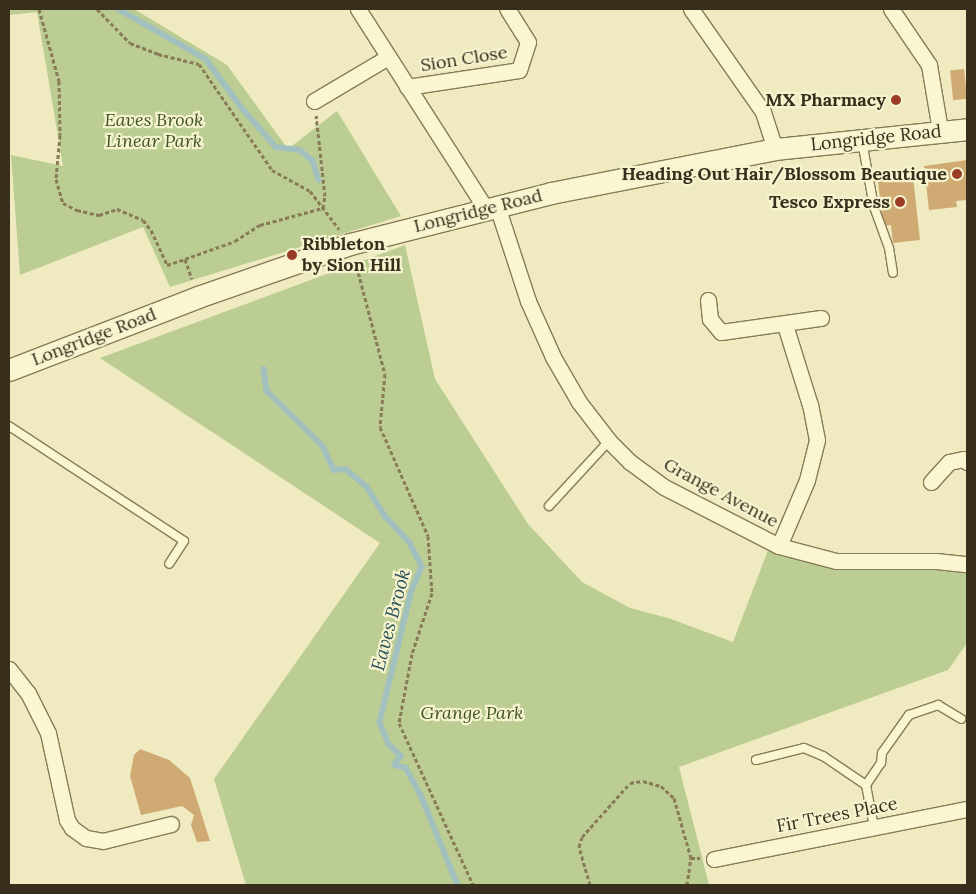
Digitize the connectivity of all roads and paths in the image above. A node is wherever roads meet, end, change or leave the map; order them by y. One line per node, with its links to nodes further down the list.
1 (40, 9): 17 (path)
2 (97, 9): 14 (path)
3 (358, 9): 7 (street, Sion Close)
4 (507, 9): 8 (street, Sion Close)
5 (691, 9): 13 (street)
6 (891, 9): 11 (street)
7 (388, 57): 8 (street, Sion Close); 9 (street)
8 (407, 87): 15 (street, Sion Close)
9 (314, 101): 14 (path)
10 (967, 129): 11 (main road, Longridge Road)
11 (940, 130): 12 (main road, Longridge Road)
12 (862, 139): 13 (main road, Longridge Road); 18 (lane)
13 (775, 149): 15 (main road, Longridge Road)
14 (323, 208): 16 (path); 17 (path)
15 (492, 208): 16 (main road, Longridge Road); 25 (street, Grange Avenue)
16 (350, 244): 19 (main road, Longridge Road); 41 (path)
17 (185, 259): 19 (path)
18 (893, 273)
19 (198, 297): 23 (main road, Longridge Road)
20 (708, 300): 22 (street)
21 (821, 318): 22 (street)
22 (785, 325): 29 (street)
23 (9, 370)
24 (9, 426): 30 (lane)
25 (609, 441): 28 (lane); 29 (street, Grange Avenue)
26 (967, 462): 27 (street)
27 (931, 482)
28 (549, 506)
29 (779, 546): 31 (street, Grange Avenue)
30 (169, 564)
31 (967, 564)
32 (9, 669): 37 (street)
33 (961, 719): 35 (lane)
34 (756, 760): 35 (lane)
35 (866, 785): 38 (lane)
36 (967, 809): 38 (street, Fir Trees Place)
37 (171, 824)
38 (874, 827): 40 (street, Fir Trees Place)
39 (691, 858): 40 (path); 42 (path); 43 (path)
40 (714, 859)
41 (473, 885)
42 (590, 885)
43 (687, 885)

